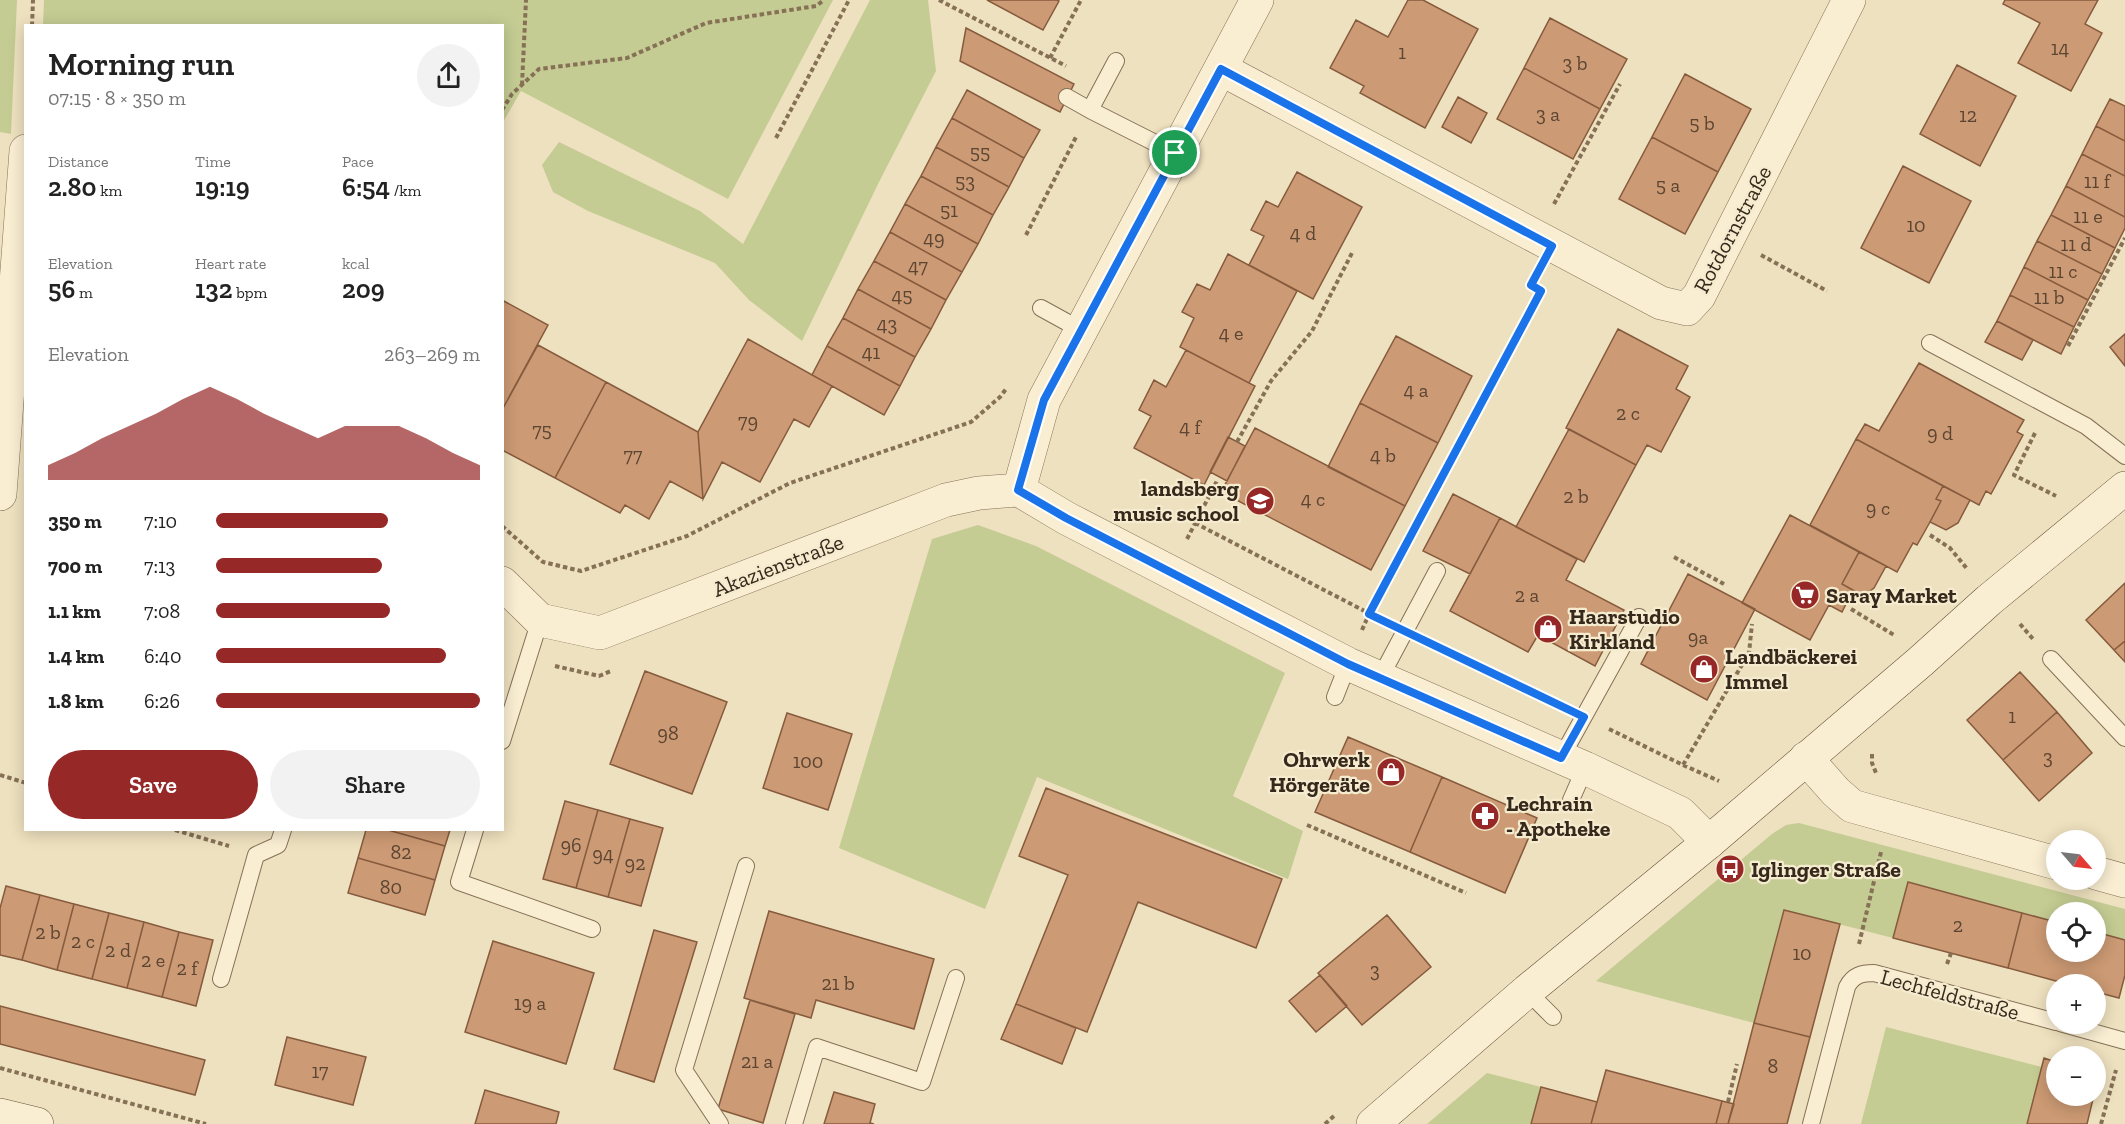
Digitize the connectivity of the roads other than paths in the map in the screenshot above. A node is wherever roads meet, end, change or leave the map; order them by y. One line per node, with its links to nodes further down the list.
1 (1257, 0): 4 (street)
2 (1849, 0): 4 (street, Rotdornstraße)
3 (1116, 61): 6 (lane)
4 (1221, 69): 7 (street)
5 (1067, 97): 6 (lane)
6 (1090, 110): 7 (lane)
7 (1175, 153): 10 (street)
8 (24, 177): 15 (street)
9 (1041, 308): 10 (lane)
10 (1082, 330): 14 (street)
11 (1930, 343): 12 (lane)
12 (2125, 456)
13 (2125, 488): 26 (street)
14 (1018, 490): 19 (street, Akazienstraße); 21 (street)
15 (0, 494)
16 (1437, 571): 22 (lane)
17 (504, 585): 19 (street)
18 (1639, 617): 27 (lane)
19 (540, 620): 24 (lane)
20 (2051, 659): 25 (lane)
21 (1348, 664): 22 (street); 23 (lane)
22 (1380, 678): 27 (street)
23 (1335, 697)
24 (504, 735)
25 (2125, 738)
26 (1806, 758): 31 (street); 32 (street)
27 (1573, 763): 28 (lane); 31 (street)
28 (1571, 800)
29 (283, 831): 38 (lane)
30 (475, 831): 36 (lane)
31 (1709, 842): 39 (street)
32 (2046, 860)
33 (746, 866): 46 (lane)
34 (2106, 876): 35 (street)
35 (2125, 881)
36 (592, 929)
37 (956, 978): 47 (lane)
38 (220, 980)
39 (1527, 991): 40 (lane); 48 (street)
40 (1553, 1017)
41 (2046, 1020): 49 (lane, Lechfeldstraße)
42 (2101, 1034): 43 (lane, Lechfeldstraße)
43 (2124, 1040)
44 (0, 1115): 45 (street)
45 (37, 1124)
46 (720, 1124)
47 (794, 1124)
48 (1373, 1124)
49 (1811, 1124)

